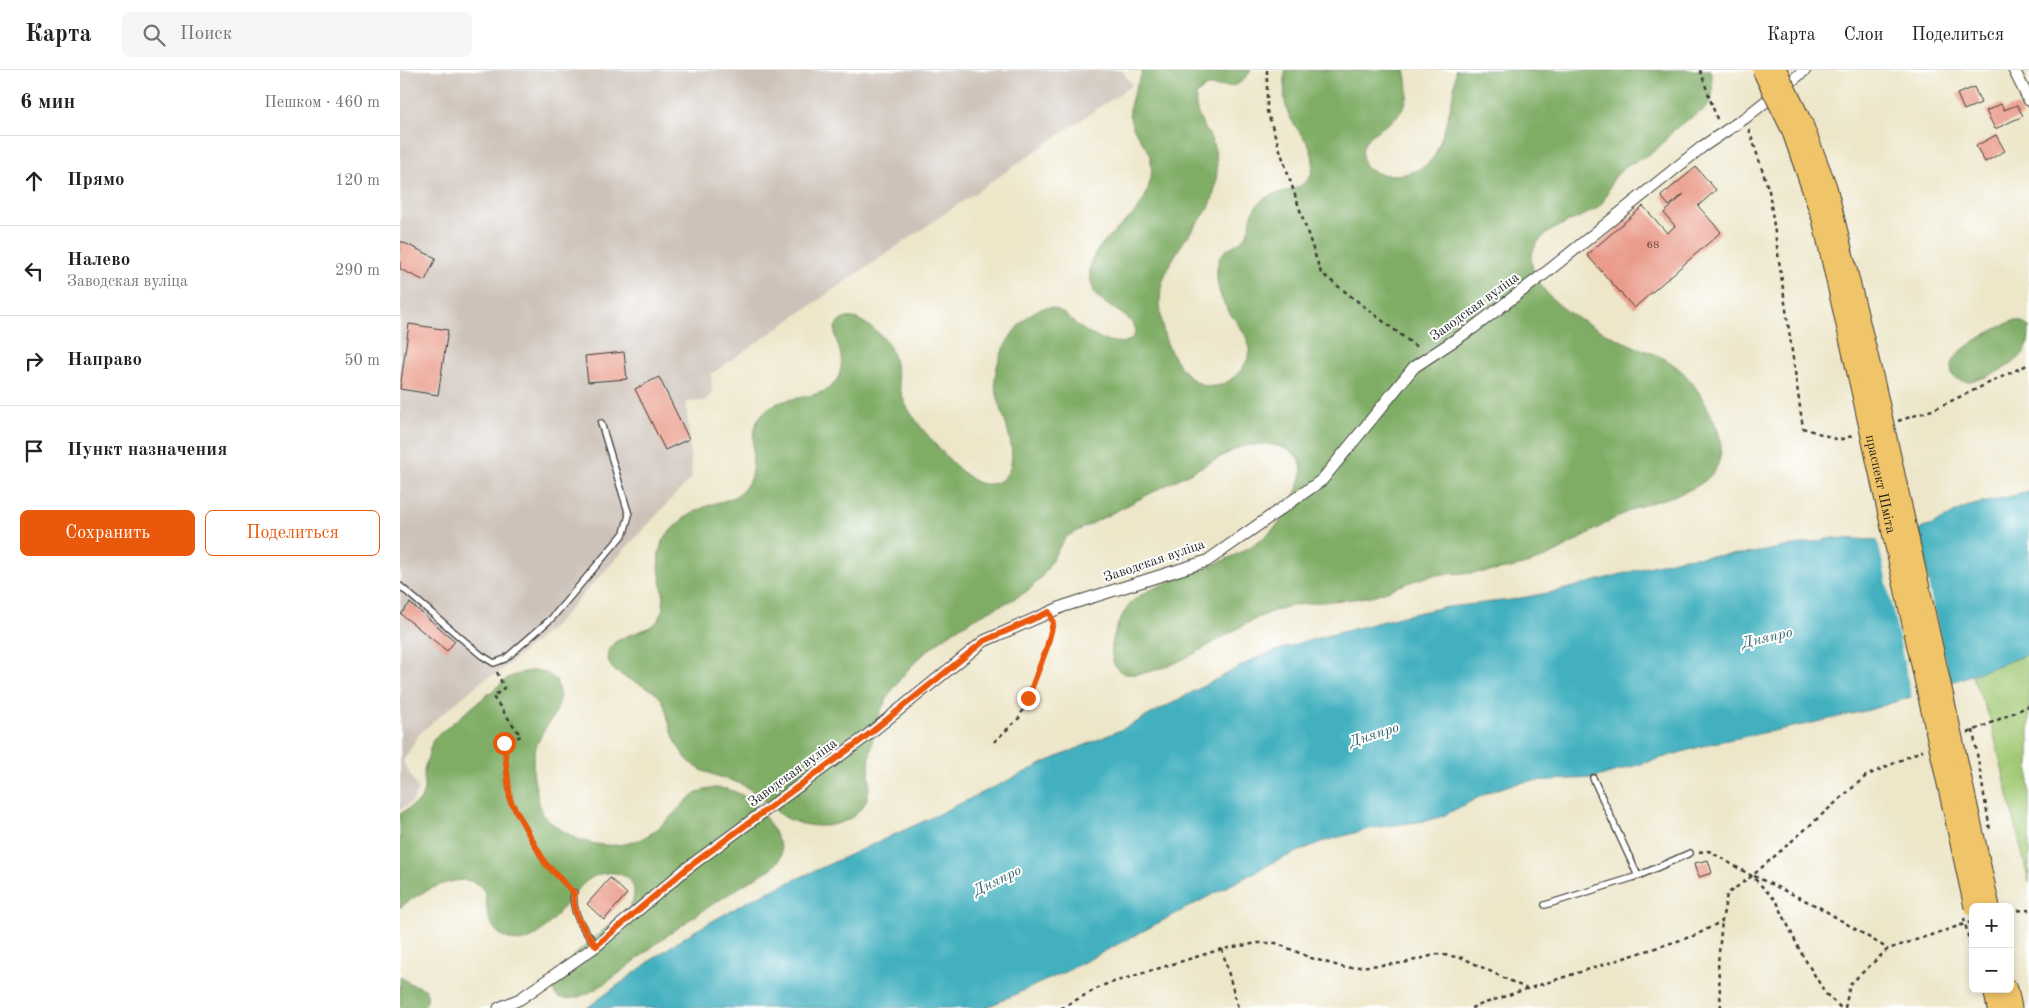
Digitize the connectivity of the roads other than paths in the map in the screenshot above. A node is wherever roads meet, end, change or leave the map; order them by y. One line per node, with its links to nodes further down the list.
1 (1762, 70): 6 (main road, праспект Шміта, bridge)
2 (1777, 70): 6 (main road, праспект Шміта, bridge)
3 (1805, 70): 17 (street, Заводская вуліца)
4 (2014, 70): 5 (street)
5 (2029, 100)
6 (1797, 126): 7 (main road, праспект Шміта)
7 (1868, 390): 14 (main road, праспект Шміта, bridge); 15 (main road, праспект Шміта, bridge)
8 (601, 423): 9 (lane)
9 (400, 586)
10 (1593, 778): 12 (lane)
11 (1690, 853): 12 (lane)
12 (1638, 876): 16 (lane)
13 (574, 893): 17 (lane)
14 (1973, 903)
15 (1989, 903)
16 (1545, 905)
17 (596, 946): 20 (street, Заводская вуліца)
18 (1994, 993): 21 (main road)
19 (2009, 993): 22 (main road)
20 (499, 1008)
21 (1997, 1008)
22 (2012, 1008)

